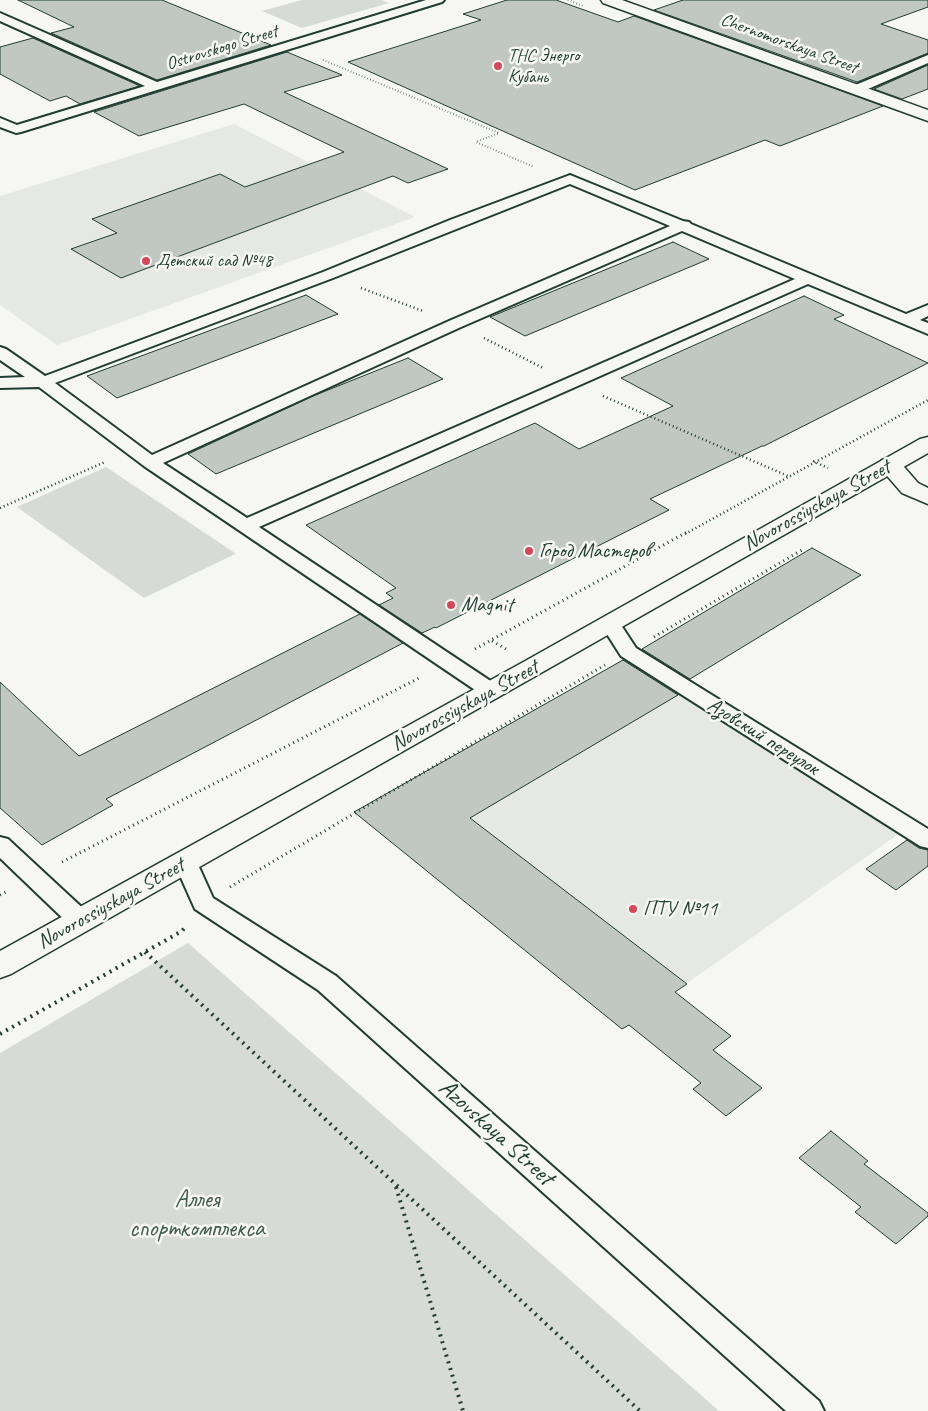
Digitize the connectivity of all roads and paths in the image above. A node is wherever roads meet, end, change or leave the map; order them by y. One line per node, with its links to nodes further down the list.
1 (438, 0): 6 (lane, Ostrovskogo Street)
2 (608, 0): 9 (main road, Chernomorskaya Street)
3 (0, 17): 4 (lane)
4 (22, 27): 5 (lane); 8 (lane)
5 (0, 33)
6 (288, 46): 8 (lane, Ostrovskogo Street); 12 (path)
7 (928, 59): 9 (lane)
8 (156, 86): 11 (lane, Ostrovskogo Street)
9 (858, 90): 10 (main road, Chernomorskaya Street)
10 (928, 116)
11 (0, 122)
12 (570, 179): 13 (lane); 19 (lane)
13 (684, 225): 14 (lane); 23 (lane)
14 (809, 278): 16 (lane); 27 (lane)
15 (928, 310): 16 (lane)
16 (908, 320): 17 (lane)
17 (928, 329)
18 (0, 352): 19 (lane)
19 (43, 382): 20 (lane); 22 (lane)
20 (0, 383)
21 (928, 444): 24 (main road, Novorossiyskaya Street)
22 (133, 449): 23 (lane); 26 (path)
23 (150, 462): 27 (lane)
24 (890, 465): 25 (main road); 29 (main road, Novorossiyskaya Street)
25 (928, 497)
26 (0, 508)
27 (245, 526): 31 (lane)
28 (807, 547): 30 (path)
29 (610, 623): 30 (lane, Азовский переулок); 31 (main road, Novorossiyskaya Street)
30 (628, 652): 32 (lane, Азовский переулок); 35 (path)
31 (491, 691): 34 (main road, Novorossiyskaya Street)
32 (928, 840)
33 (0, 845): 36 (lane)
34 (186, 862): 35 (lane); 36 (main road, Novorossiyskaya Street)
35 (203, 903): 37 (path); 43 (lane, Azovskaya Street)
36 (80, 920): 38 (main road, Novorossiyskaya Street)
37 (144, 952): 39 (path); 40 (path)
38 (0, 966)
39 (0, 1034)
40 (396, 1184): 41 (path); 42 (path)
41 (464, 1411)
42 (640, 1411)
43 (808, 1411)

